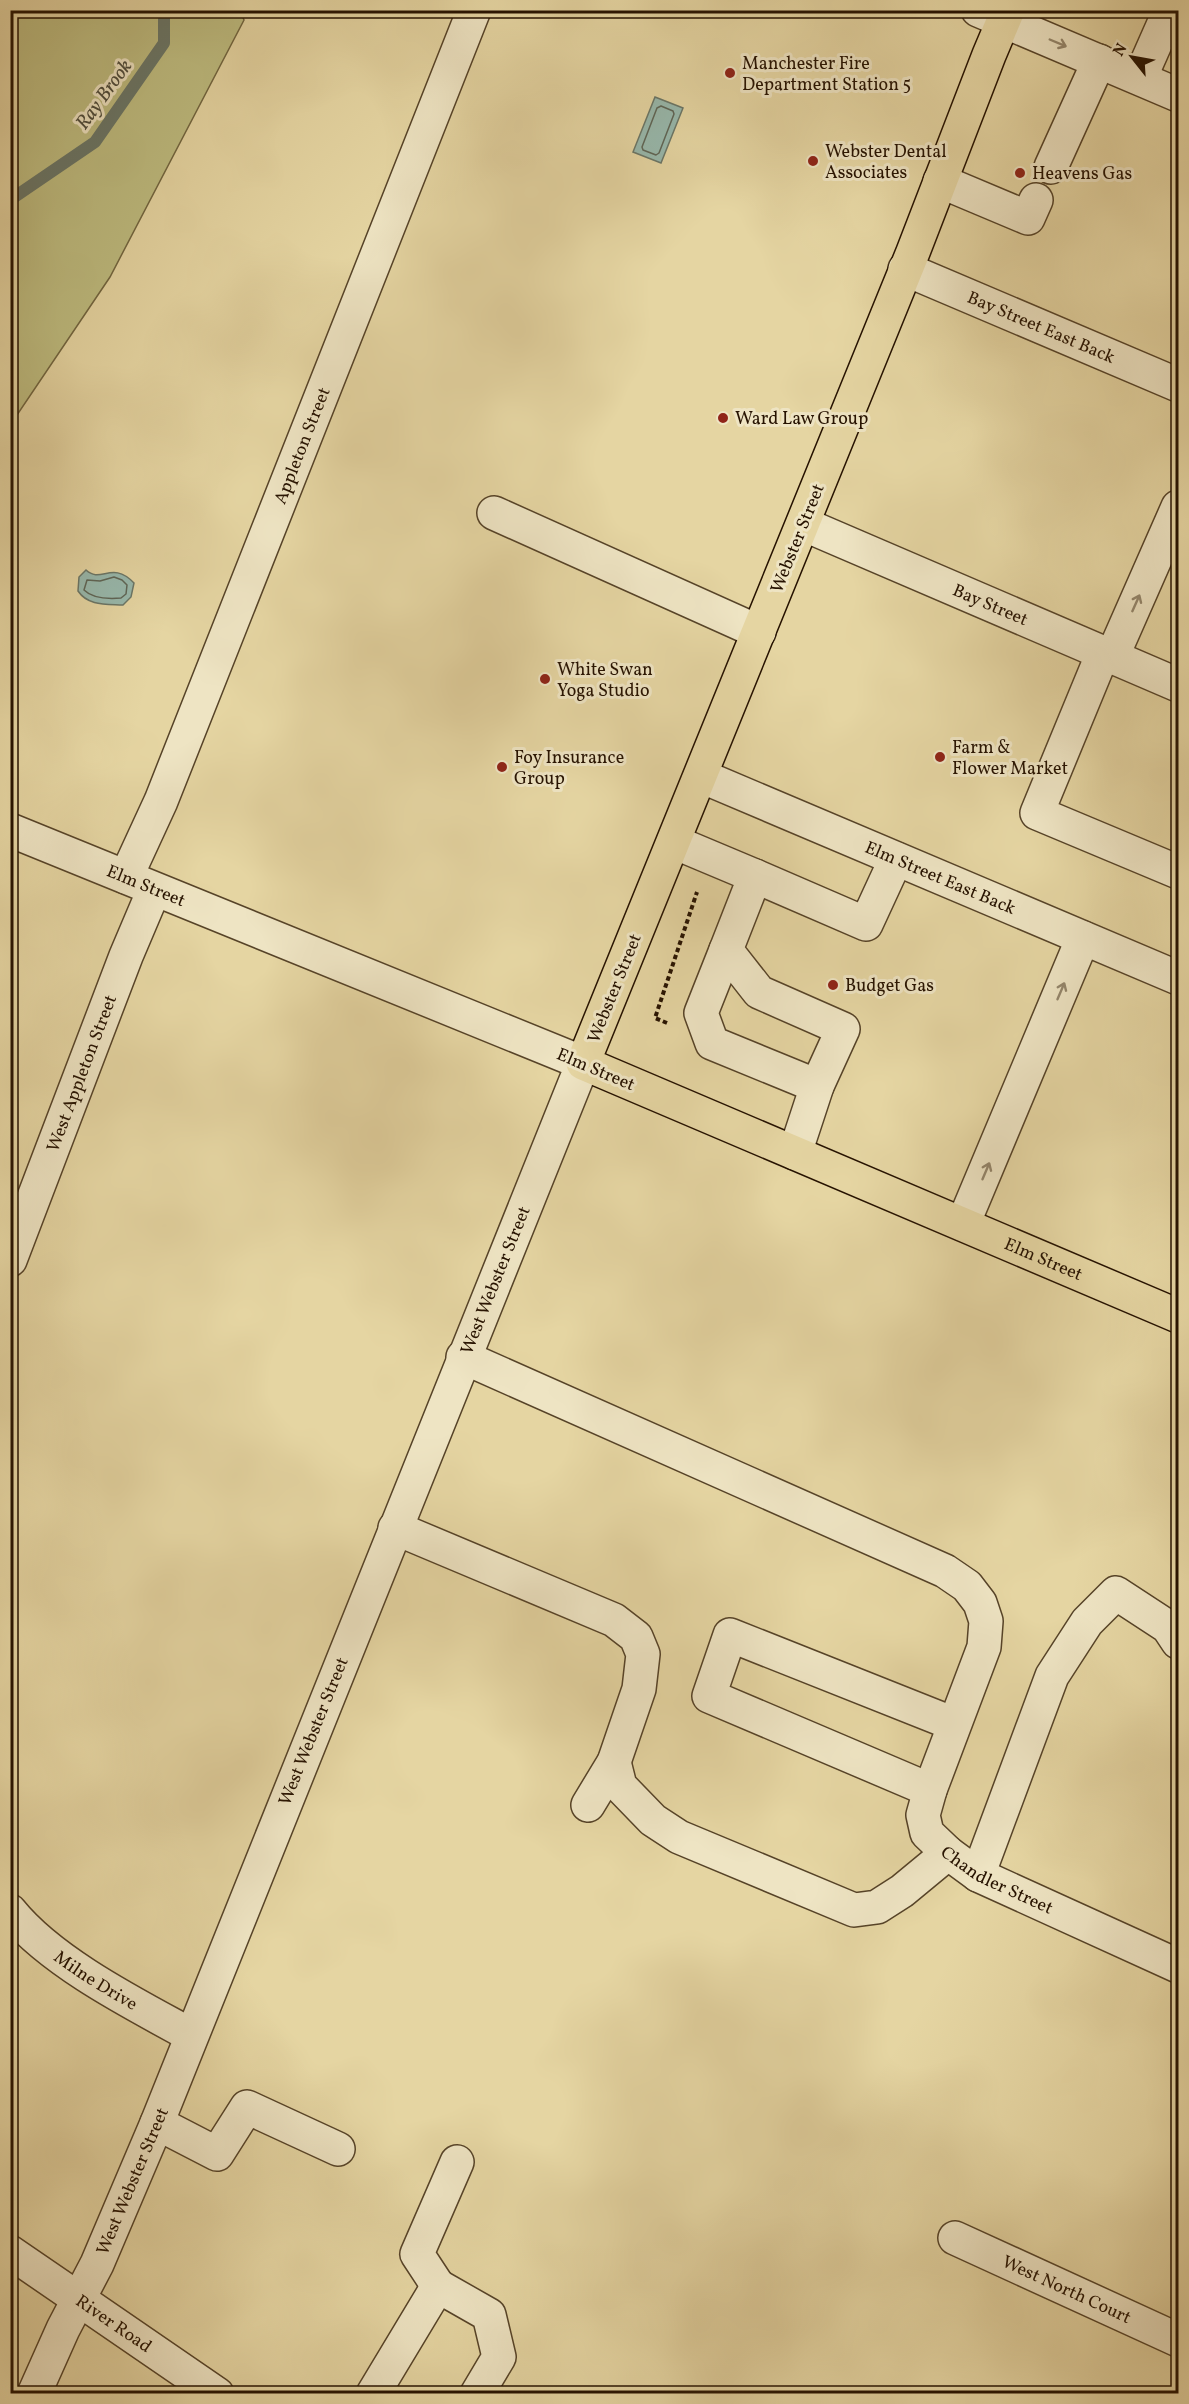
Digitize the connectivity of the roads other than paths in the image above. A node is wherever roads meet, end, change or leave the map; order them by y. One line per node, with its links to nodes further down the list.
1 (474, 10): 24 (street, Appleton Street)
2 (1170, 10): 5 (street)
3 (997, 14): 4 (street, one-way to 4); 8 (main road, Webster Street)
4 (1099, 61): 5 (street); 7 (street)
5 (1140, 78): 6 (street)
6 (1179, 95)
7 (1051, 167)
8 (940, 181): 9 (street); 10 (main road, Webster Street)
9 (1036, 200)
10 (905, 269): 11 (street, Bay Street East Back); 14 (main road, Webster Street)
11 (1179, 385)
12 (1179, 507): 16 (street, one-way to 12)
13 (494, 513): 15 (street)
14 (802, 524): 15 (main road, Webster Street); 16 (street, Bay Street)
15 (759, 632): 18 (main road, Webster Street)
16 (1108, 655): 17 (street, Bay Street); 22 (street)
17 (1179, 685)
18 (701, 776): 20 (main road, Webster Street); 21 (street, Elm Street East Back)
19 (10, 830): 24 (street, Elm Street)
20 (674, 842): 23 (street); 28 (main road, Webster Street)
21 (896, 859): 23 (street); 25 (street, Elm Street East Back)
22 (1179, 872)
23 (755, 876): 26 (street)
24 (140, 883): 28 (street, Elm Street); 32 (street, West Appleton Street)
25 (1083, 938): 27 (street, Elm Street East Back); 31 (street, one-way to 25)
26 (726, 950): 29 (street); 29 (street)
27 (1179, 978)
28 (583, 1063): 30 (main road, Elm Street); 34 (street, West Webster Street)
29 (817, 1086): 30 (street)
30 (795, 1153): 31 (main road, Elm Street)
31 (963, 1224): 33 (main road, Elm Street)
32 (10, 1260)
33 (1179, 1316)
34 (464, 1357): 35 (street, West Webster Street); 37 (street, Chandler Street)
35 (395, 1528): 38 (street); 45 (street, West Webster Street)
36 (1179, 1642): 42 (street)
37 (954, 1724): 39 (street, Chandler Street); 39 (street)
38 (614, 1762): 40 (street); 41 (street)
39 (930, 1790): 41 (street, Chandler Street)
40 (588, 1805)
41 (948, 1853): 42 (street, Chandler Street)
42 (978, 1875): 44 (street, Chandler Street)
43 (10, 1911): 45 (street, Milne Drive)
44 (1179, 1966)
45 (191, 2035): 46 (street, West Webster Street)
46 (157, 2122): 47 (street); 52 (street, West Webster Street)
47 (338, 2149)
48 (458, 2162): 51 (street)
49 (955, 2238): 53 (street, West North Court)
50 (10, 2252): 52 (street, River Road)
51 (438, 2286): 56 (street); 57 (street)
52 (79, 2299): 54 (street, West Webster Street); 55 (street, River Road)
53 (1179, 2340)
54 (34, 2394)
55 (217, 2394)
56 (373, 2394)
57 (477, 2394)

